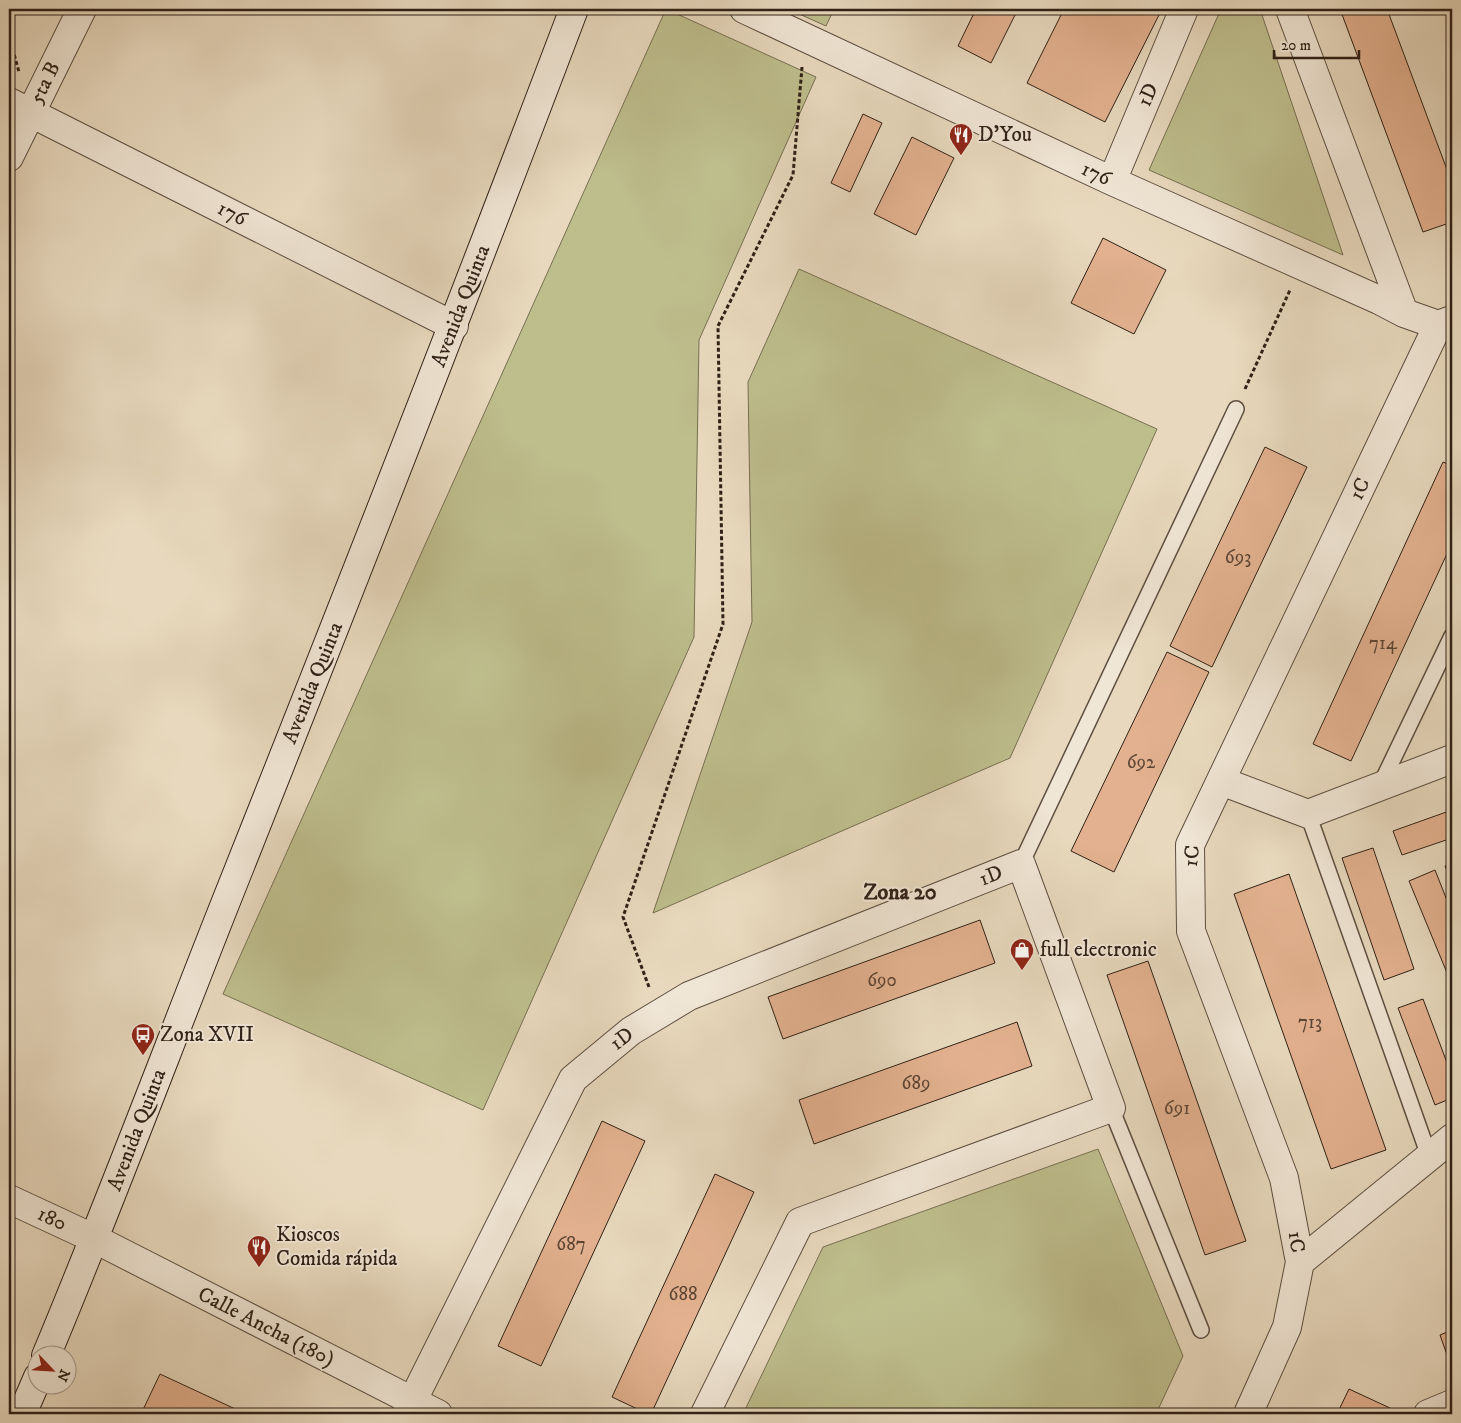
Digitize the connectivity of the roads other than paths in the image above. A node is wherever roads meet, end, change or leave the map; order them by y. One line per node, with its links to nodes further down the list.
1 (82, 9): 6 (street, 5ta B)
2 (574, 9): 11 (street, Avenida Quinta)
3 (744, 9): 8 (street, 176)
4 (1184, 9): 8 (street, 1D)
5 (1290, 9): 9 (street)
6 (20, 107): 7 (street, 5ta B); 11 (street, 176)
7 (9, 157)
8 (1112, 181): 9 (street, 176)
9 (1404, 314): 10 (street, 176)
10 (1445, 322): 15 (street, 1C)
11 (454, 326): 23 (street, Avenida Quinta)
12 (1236, 409): 18 (lane)
13 (1452, 636): 16 (lane)
14 (1452, 760): 16 (street)
15 (1220, 781): 17 (street); 24 (street, 1C)
16 (1378, 789): 17 (street)
17 (1308, 814): 21 (lane)
18 (1021, 864): 19 (street); 29 (street, 1D)
19 (1111, 1108): 25 (lane); 32 (street)
20 (1452, 1138): 21 (street)
21 (1429, 1156): 24 (street)
22 (9, 1199): 23 (street, 180)
23 (95, 1239): 26 (street, Avenida Quinta); 29 (street, Calle Ancha (180))
24 (1300, 1262): 33 (street, 1C)
25 (1201, 1330)
26 (50, 1346)
27 (30, 1396): 30 (street)
28 (1452, 1404): 34 (street)
29 (409, 1408): 31 (street, Calle Ancha (180))
30 (22, 1414)
31 (438, 1414)
32 (705, 1414)
33 (1248, 1414)
34 (1428, 1414)

